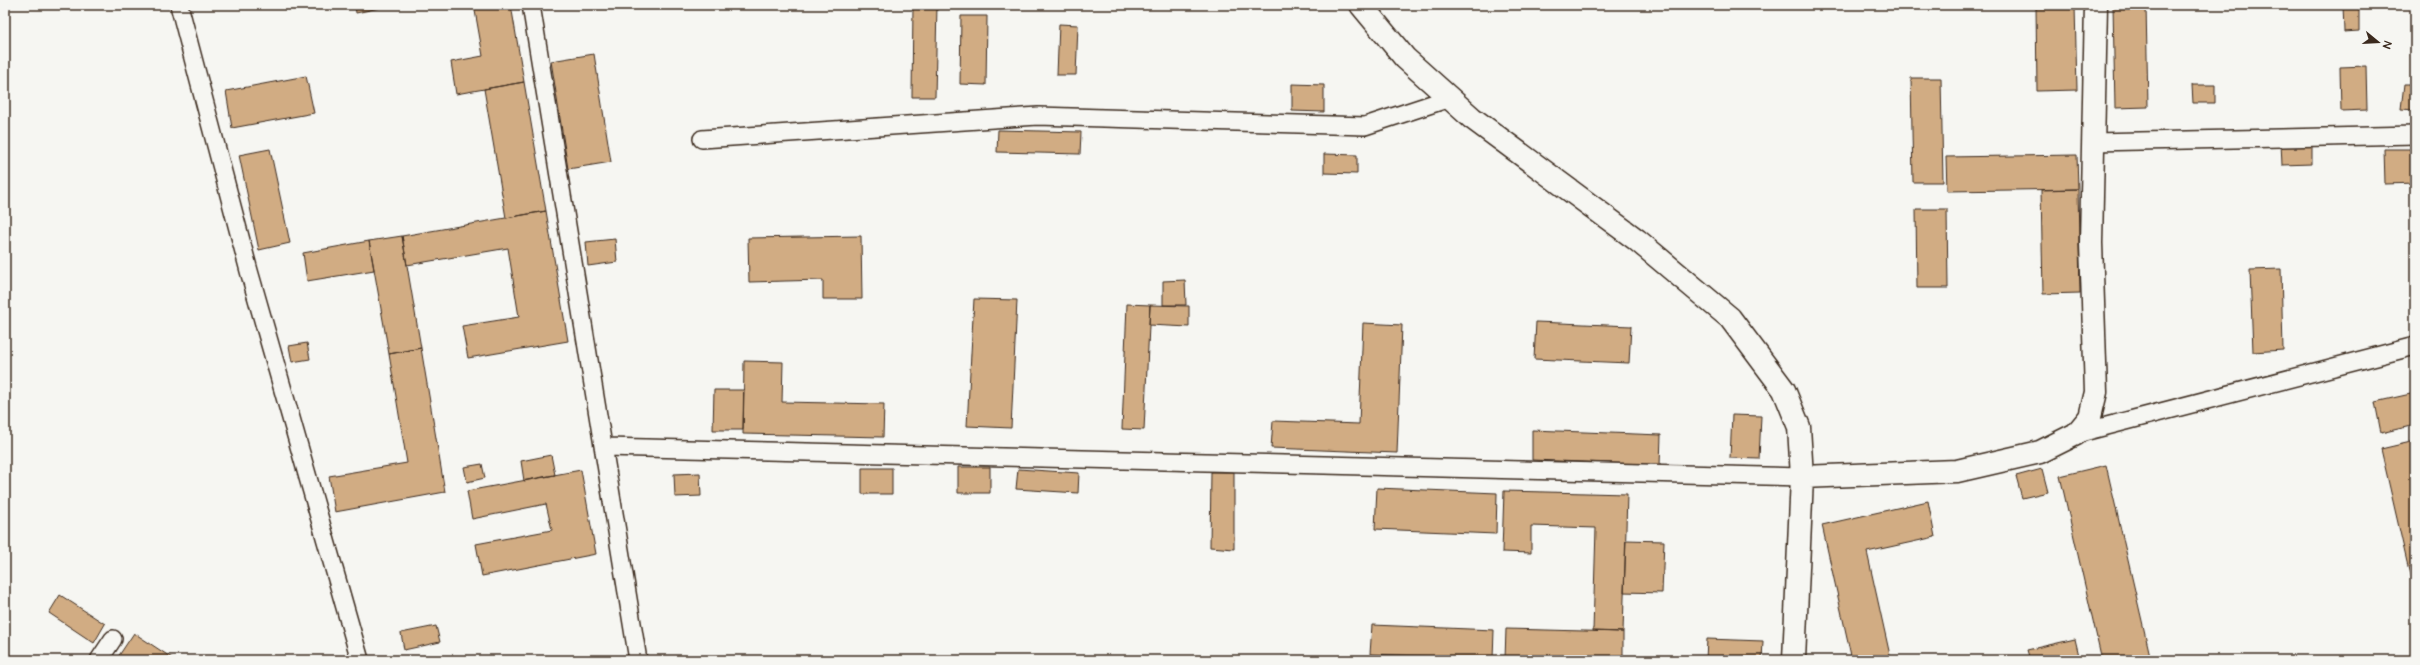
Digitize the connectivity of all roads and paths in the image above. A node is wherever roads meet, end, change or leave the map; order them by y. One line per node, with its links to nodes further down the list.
1 (179, 5): 15 (lane)
2 (531, 5): 11 (lane)
3 (1361, 5): 5 (street)
4 (2096, 5): 8 (street)
5 (1450, 98): 7 (lane); 12 (street)
6 (2415, 135): 8 (lane)
7 (702, 139)
8 (2093, 142): 10 (street)
9 (2415, 346): 10 (lane)
10 (2076, 434): 12 (street)
11 (604, 447): 12 (lane); 16 (lane)
12 (1802, 477): 17 (street)
13 (113, 639): 14 (lane)
14 (99, 660)
15 (360, 660)
16 (638, 660)
17 (1794, 660)

